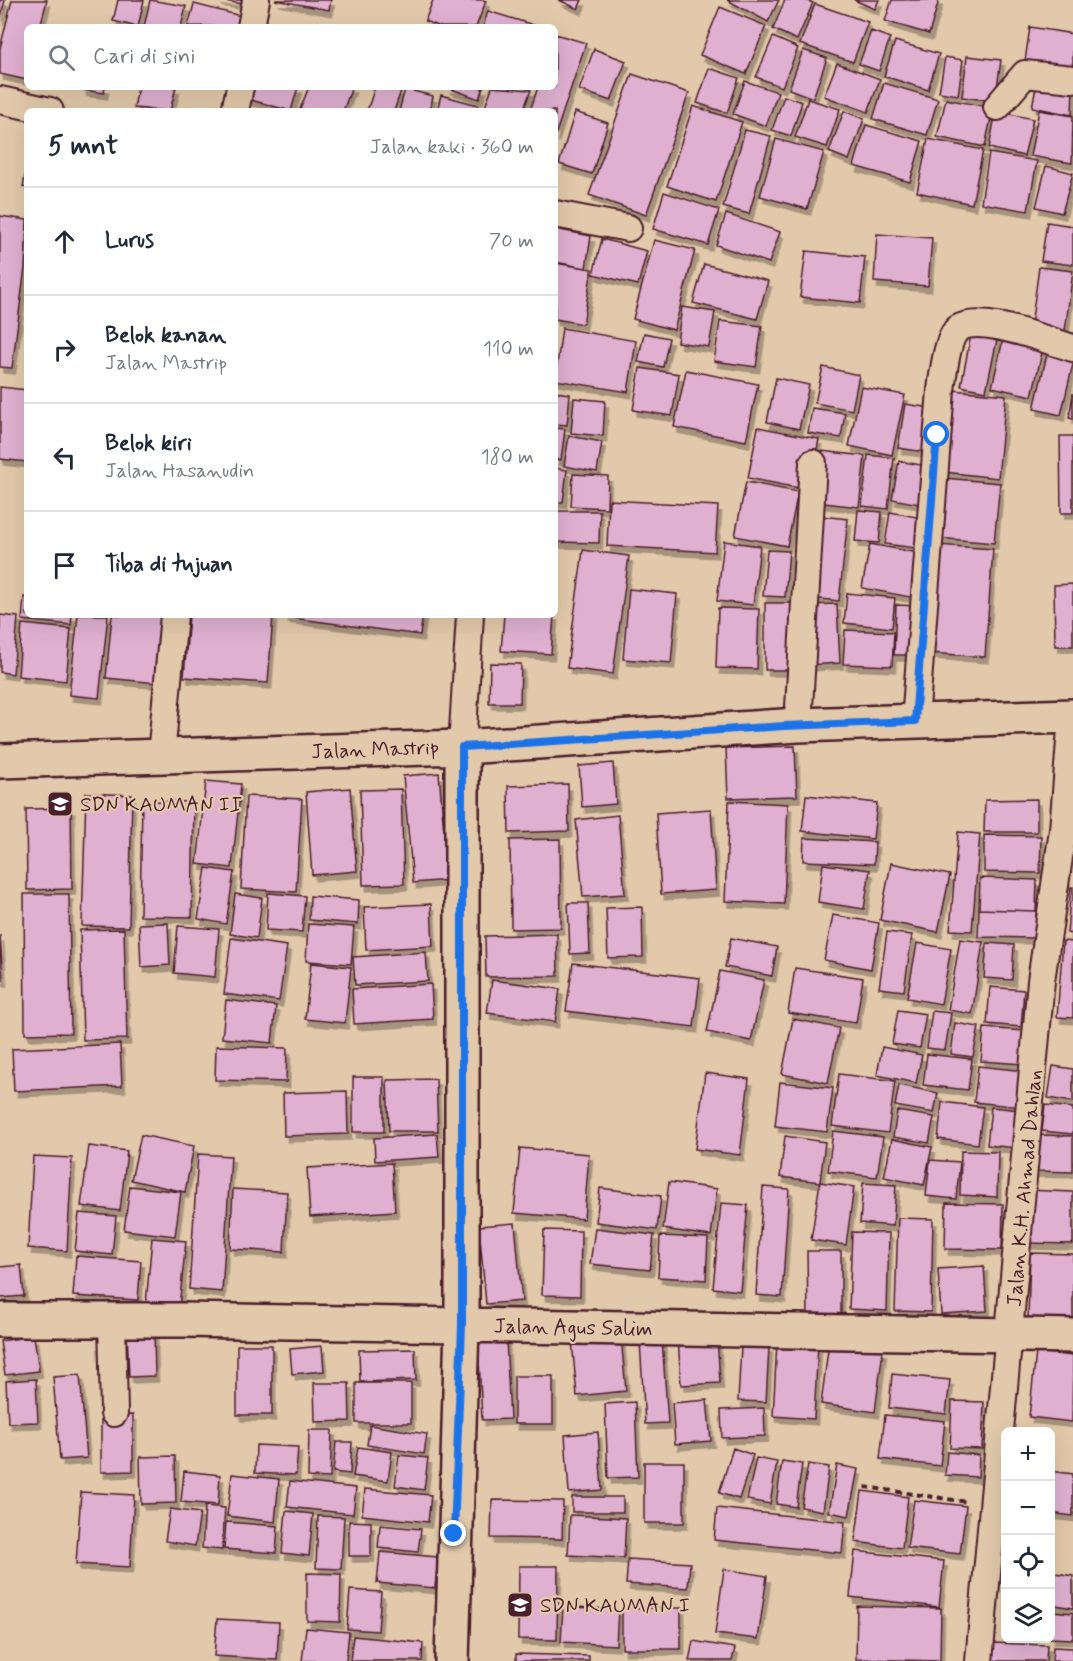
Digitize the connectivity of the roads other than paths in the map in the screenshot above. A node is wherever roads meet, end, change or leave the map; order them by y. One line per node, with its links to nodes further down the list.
1 (256, 0): 2 (street)
2 (252, 24)
3 (1073, 79): 6 (street)
4 (239, 90): 8 (street)
5 (0, 100): 7 (street)
6 (997, 107)
7 (36, 108)
8 (236, 108)
9 (558, 215): 10 (street)
10 (628, 228)
11 (1073, 348): 16 (street)
12 (813, 464): 17 (street)
13 (174, 618): 19 (street)
14 (470, 618): 18 (street)
15 (1072, 716): 16 (main road, Jalan Mastrip); 24 (street, Jalan K.H. Ahmad Dahlan)
16 (915, 721): 17 (main road, Jalan Mastrip)
17 (798, 725): 18 (main road, Jalan Mastrip)
18 (462, 747): 19 (main road, Jalan Mastrip); 23 (main road)
19 (161, 756): 20 (main road, Jalan Mastrip)
20 (0, 761)
21 (0, 1320): 22 (main road, Jalan Agus Salim)
22 (112, 1320): 23 (main road, Jalan Agus Salim); 26 (street)
23 (462, 1325): 24 (main road, Jalan Agus Salim); 27 (main road)
24 (1010, 1336): 25 (main road, Jalan Agus Salim); 28 (street, Jalan K.H. Ahmad Dahlan)
25 (1073, 1336)
26 (114, 1413)
27 (452, 1661)
28 (979, 1661)

